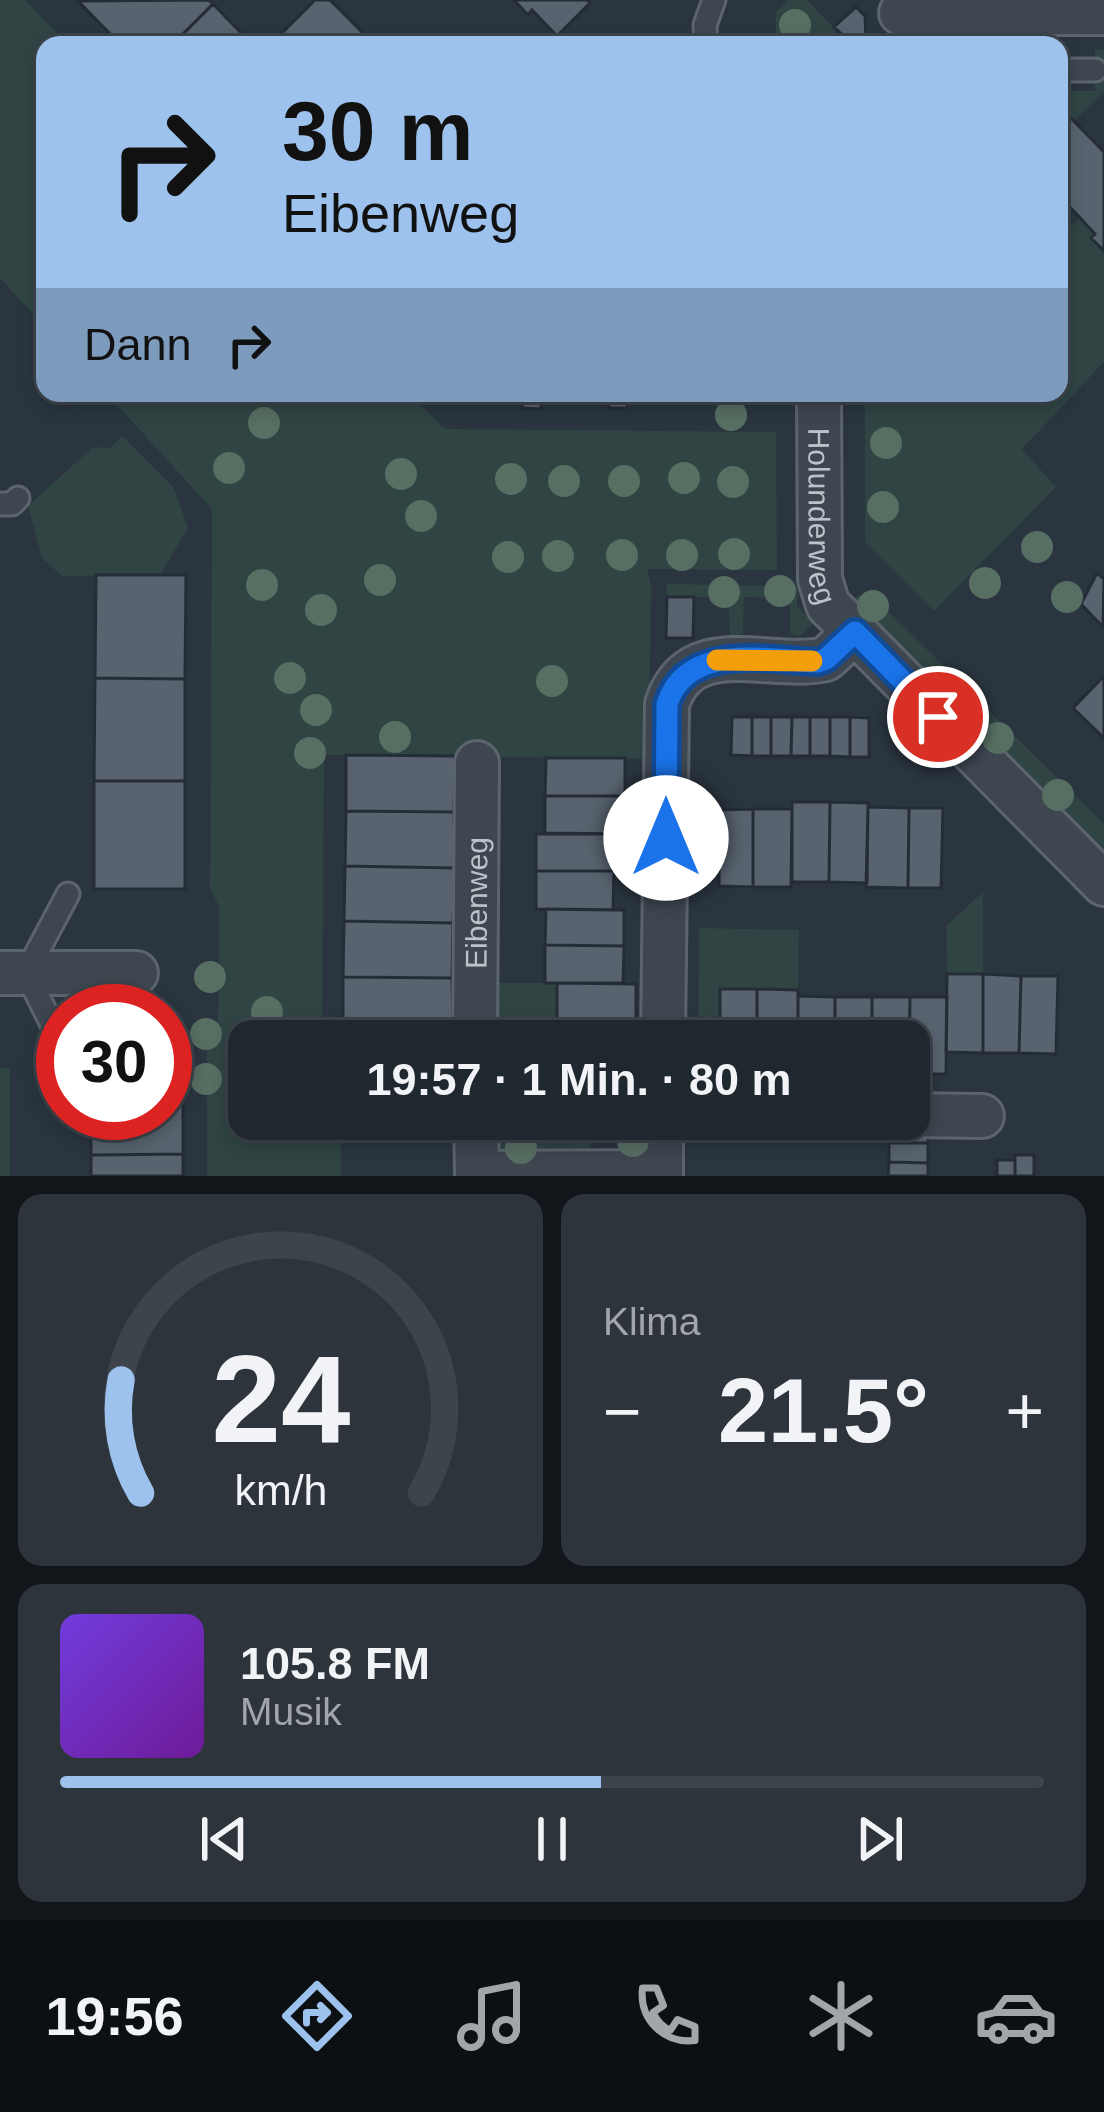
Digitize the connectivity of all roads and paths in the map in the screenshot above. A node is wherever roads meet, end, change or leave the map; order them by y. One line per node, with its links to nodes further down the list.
1 (714, 0): 5 (lane)
2 (1024, 7): 3 (street); 4 (street)
3 (1104, 14)
4 (900, 19)
5 (706, 36)
6 (1068, 70): 7 (lane)
7 (1095, 70)
8 (819, 402): 9 (street, Holunderweg)
9 (855, 632): 11 (street, Holunderweg); 17 (street)
10 (477, 763): 16 (street, Eibenweg)
11 (1104, 884)
12 (68, 894): 13 (lane)
13 (13, 973): 14 (street); 15 (lane)
14 (136, 973)
15 (36, 1007)
16 (476, 1020)
17 (663, 1020)
18 (930, 1115): 19 (street)
19 (982, 1116)
20 (476, 1140): 22 (street)
21 (662, 1140): 23 (street)
22 (511, 1174): 23 (street)
23 (661, 1174)

